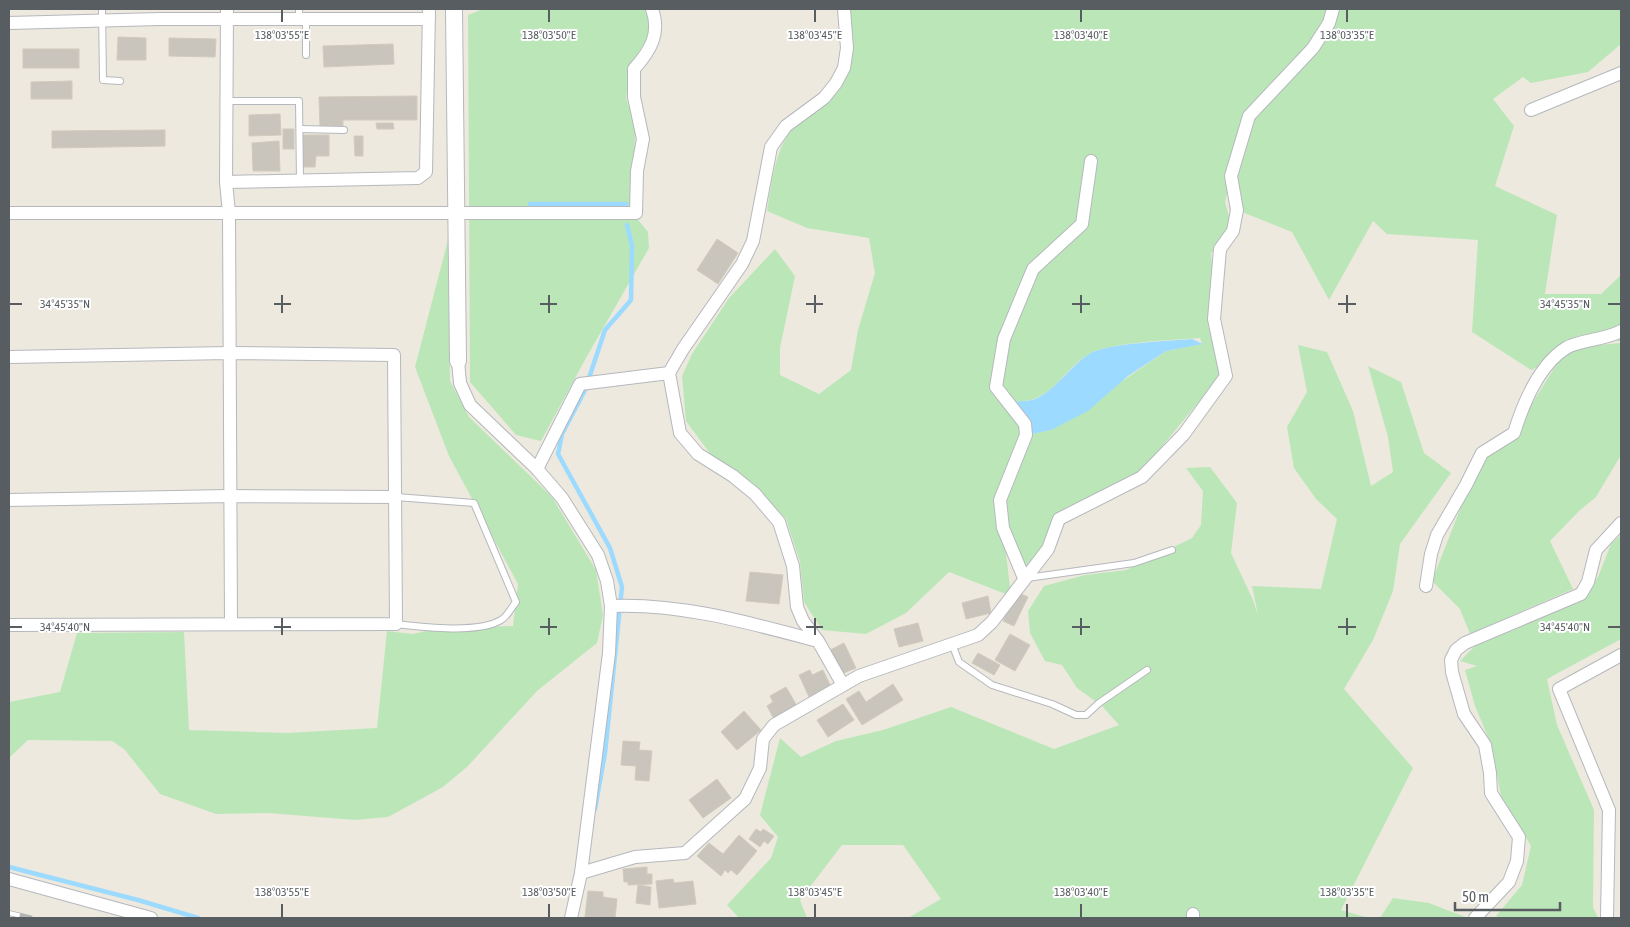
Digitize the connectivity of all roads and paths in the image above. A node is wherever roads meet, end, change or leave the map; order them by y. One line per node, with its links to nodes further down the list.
1 (652, 9): 20 (street)
2 (844, 9): 27 (street)
3 (1333, 9): 34 (street)
4 (458, 11): 20 (street)
5 (227, 14): 7 (street); 8 (street); 13 (street)
6 (429, 14): 8 (street); 18 (street)
7 (102, 15): 9 (street); 12 (lane)
8 (301, 16): 10 (lane)
9 (9, 23)
10 (306, 55)
11 (1621, 73): 14 (street)
12 (120, 82)
13 (226, 101): 15 (lane); 19 (street)
14 (1531, 110)
15 (300, 129): 16 (lane); 18 (lane)
16 (344, 130)
17 (1091, 161): 34 (street)
18 (300, 181): 19 (street)
19 (226, 182): 22 (street)
20 (456, 212): 22 (street); 26 (street)
21 (9, 213): 22 (street)
22 (229, 213): 24 (street)
23 (1621, 331): 35 (street)
24 (229, 353): 25 (street); 29 (street); 30 (street)
25 (9, 357)
26 (458, 361): 28 (street)
27 (670, 373): 28 (street); 40 (street)
28 (537, 469): 36 (street)
29 (229, 496): 30 (street); 31 (street); 37 (street)
30 (396, 497): 38 (street); 38 (lane)
31 (9, 500)
32 (1621, 523): 49 (street)
33 (1172, 550): 34 (lane)
34 (1024, 578): 41 (street)
35 (1426, 586)
36 (611, 606): 40 (street); 45 (street)
37 (230, 623): 38 (street); 39 (street)
38 (396, 624)
39 (9, 625)
40 (818, 641): 44 (street)
41 (952, 644): 43 (lane); 44 (street)
42 (1621, 655): 50 (street)
43 (1147, 670)
44 (843, 685): 45 (street)
45 (586, 872): 48 (street)
46 (9, 879): 47 (street)
47 (150, 918)
48 (571, 918)
49 (1475, 918)
50 (1607, 918)

